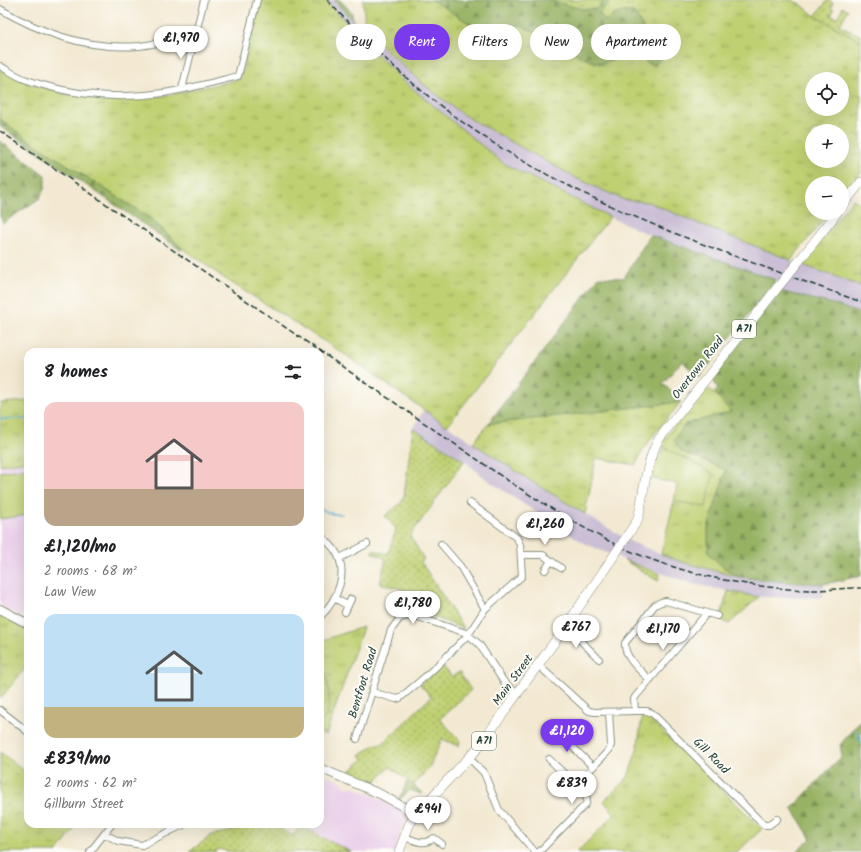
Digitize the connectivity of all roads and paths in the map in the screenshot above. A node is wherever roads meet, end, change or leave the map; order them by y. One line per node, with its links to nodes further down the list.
1 (204, 0): 4 (street)
2 (257, 0): 6 (street)
3 (0, 9): 4 (street)
4 (196, 35): 6 (street)
5 (0, 66): 6 (street)
6 (182, 89)
7 (861, 182): 8 (main road)
8 (849, 197)
9 (831, 220): 10 (main road, Overtown Road / A71, bridge)
10 (655, 446): 32 (main road, Main Street / A71, bridge)
11 (470, 503): 17 (street)
12 (324, 538): 18 (street)
13 (367, 544): 18 (street)
14 (441, 544): 16 (street)
15 (452, 545): 16 (street)
16 (447, 550): 26 (street)
17 (521, 555): 19 (street); 26 (street)
18 (340, 558): 22 (street)
19 (551, 560): 20 (street); 21 (street)
20 (561, 568)
21 (545, 570)
22 (334, 598): 24 (street); 27 (street)
23 (351, 599): 24 (street)
24 (347, 605): 28 (street)
25 (0, 609): 31 (main road)
26 (485, 609): 33 (street)
27 (324, 612)
28 (345, 612)
29 (707, 613): 30 (street); 36 (street); 36 (street)
30 (717, 616)
31 (24, 622)
32 (566, 626): 34 (street); 35 (main road, Main Street / A71)
33 (468, 635): 37 (street); 37 (street, Bentfoot Road); 38 (street, Bentfoot Road)
34 (599, 659)
35 (538, 665): 38 (main road, Main Street / A71); 41 (street)
36 (650, 680): 40 (street)
37 (372, 692): 44 (street, Bentfoot Road)
38 (518, 694): 45 (main road, Main Street / A71)
39 (0, 710): 42 (street)
40 (635, 711): 41 (street); 51 (street, Gill Road)
41 (609, 712): 47 (street)
42 (24, 729)
43 (560, 734): 47 (street)
44 (357, 739)
45 (469, 758): 50 (main road, Main Street / A71); 59 (street)
46 (549, 759): 60 (street)
47 (593, 767): 49 (street)
48 (324, 770): 50 (main road)
49 (587, 773)
50 (416, 814): 55 (main road, Main Street / A71)
51 (777, 819)
52 (109, 828): 54 (street)
53 (178, 828): 54 (street)
54 (105, 834): 57 (street)
55 (405, 837): 56 (street); 58 (main road, Main Street / A71)
56 (442, 844)
57 (90, 852)
58 (399, 852)
59 (535, 852)
60 (539, 852)

